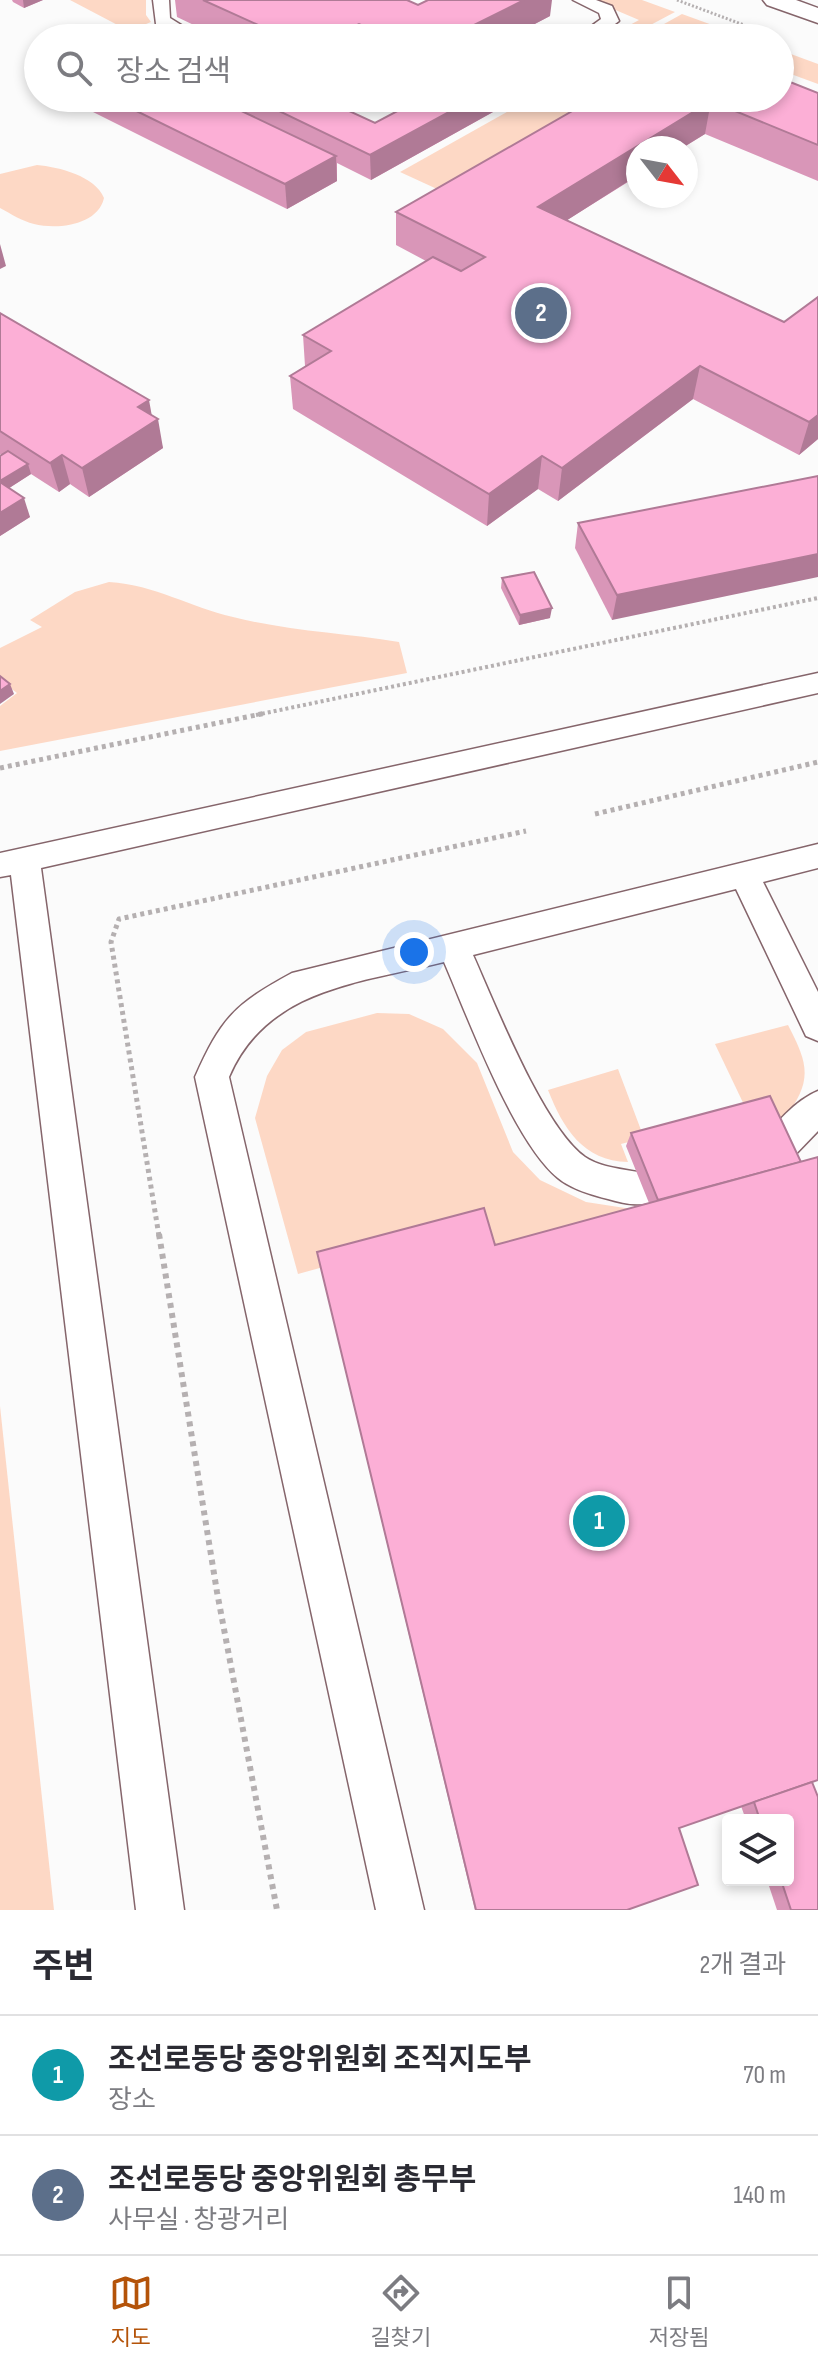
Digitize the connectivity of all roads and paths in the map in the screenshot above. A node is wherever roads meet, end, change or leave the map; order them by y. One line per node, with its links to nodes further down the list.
1 (161, 0): 6 (lane)
2 (581, 0): 7 (lane)
3 (677, 0): 8 (path)
4 (791, 2): 5 (street)
5 (818, 16)
6 (169, 24)
7 (605, 24)
8 (742, 24)
9 (818, 598): 12 (path)
10 (818, 683): 15 (lane)
11 (818, 762): 13 (path)
12 (0, 768)
13 (595, 814)
14 (818, 856): 16 (lane)
15 (12, 862): 22 (lane)
16 (744, 874): 17 (lane); 18 (lane)
17 (453, 946): 21 (lane); 23 (lane)
18 (818, 1026)
19 (818, 1107): 20 (lane)
20 (779, 1147)
21 (643, 1189)
22 (160, 1910)
23 (400, 1910)

